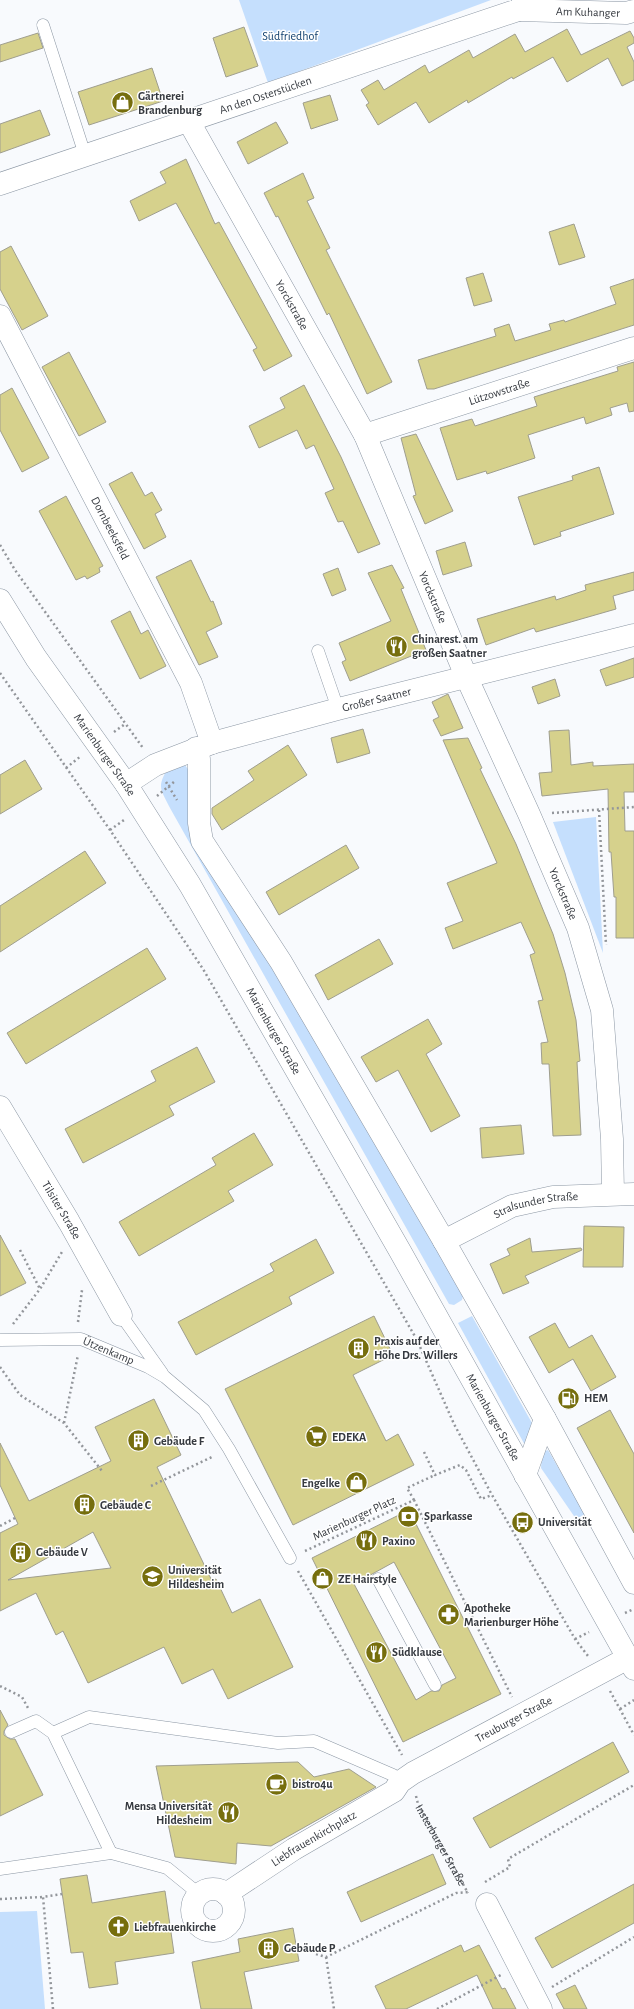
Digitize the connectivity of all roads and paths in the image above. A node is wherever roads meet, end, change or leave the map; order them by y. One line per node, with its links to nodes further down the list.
1 (523, 5): 2 (street, Am Kuhanger); 4 (street, An den Osterstücken)
2 (634, 11)
3 (43, 25): 5 (lane)
4 (188, 120): 5 (street, An den Osterstücken); 9 (street, Yorckstraße)
5 (85, 155): 6 (street, An den Osterstücken)
6 (0, 184)
7 (0, 316): 17 (street, Dornbeeksfeld)
8 (634, 348): 9 (street, Lützowstraße)
9 (365, 435): 15 (street, Yorckstraße)
10 (0, 545): 18 (path)
11 (0, 600): 19 (street, Marienburger Straße)
12 (634, 634): 15 (street, Großer Saatner)
13 (318, 651): 16 (lane)
14 (0, 673): 26 (path)
15 (466, 676): 16 (street, Großer Saatner); 25 (street, Yorckstraße)
16 (338, 709): 17 (street, Großer Saatner)
17 (202, 750): 18 (street, Großer Saatner); 20 (path); 31 (street)
18 (155, 765): 19 (street, Großer Saatner); 20 (path)
19 (126, 784): 23 (street, Marienburger Straße)
20 (168, 787): 21 (path); 23 (path)
21 (180, 805)
22 (634, 807): 24 (path)
23 (141, 808): 26 (path); 46 (street, Marienburger Straße)
24 (599, 810): 25 (path); 27 (path)
25 (529, 814): 29 (street, Yorckstraße)
26 (110, 830): 48 (path)
27 (607, 948)
28 (0, 1107): 35 (street, Tilsiter Straße)
29 (613, 1194): 30 (street, Stralsunder Straße); 31 (street, Stralsunder Straße)
30 (634, 1194)
31 (444, 1241): 40 (street)
32 (64, 1249): 34 (path)
33 (20, 1250): 34 (path)
34 (40, 1289): 37 (path)
35 (121, 1315): 39 (lane)
36 (81, 1339): 37 (lane, Ützenkamp); 39 (lane, Ützenkamp); 41 (path)
37 (0, 1340)
38 (0, 1367): 41 (path)
39 (165, 1377): 42 (lane)
40 (545, 1419): 46 (street, Marienburger Straße); 54 (street)
41 (64, 1423): 44 (path)
42 (229, 1449): 47 (path); 52 (lane)
43 (424, 1452): 45 (path)
44 (102, 1472)
45 (435, 1475): 48 (path); 49 (path)
46 (525, 1475): 55 (street, Marienburger Straße)
47 (151, 1486)
48 (492, 1495): 56 (path)
49 (414, 1500): 52 (path, Marienburger Platz); 62 (path, Marienburger Platz)
50 (15, 1518): 51 (path)
51 (0, 1526)
52 (290, 1558): 66 (path)
53 (378, 1579): 57 (lane)
54 (634, 1581)
55 (631, 1664): 56 (street, Treuburger Straße)
56 (600, 1672): 61 (path); 62 (street, Treuburger Straße)
57 (435, 1685)
58 (0, 1686): 59 (path)
59 (22, 1697)
60 (634, 1700): 61 (path)
61 (620, 1709): 65 (path)
62 (521, 1715): 66 (street, Treuburger Straße)
63 (11, 1732): 64 (lane)
64 (53, 1732): 66 (lane); 68 (lane)
65 (634, 1735)
66 (405, 1770): 71 (path, Insterburger Straße); 74 (street, Liebfrauenkirchplatz)
67 (634, 1785): 70 (path)
68 (111, 1853): 69 (lane); 73 (lane)
69 (0, 1869)
70 (481, 1892): 71 (path); 80 (street)
71 (468, 1893): 79 (path)
72 (62, 1894): 75 (path)
73 (199, 1894): 74 (street); 74 (street)
74 (226, 1894)
75 (44, 1897): 76 (path); 82 (path)
76 (0, 1899)
77 (634, 1937): 81 (path)
78 (316, 1954): 79 (path)
79 (326, 1957): 83 (path)
80 (519, 1966): 84 (path); 85 (street)
81 (561, 1982)
82 (53, 2009)
83 (334, 2009)
84 (437, 2009)
85 (541, 2009)

